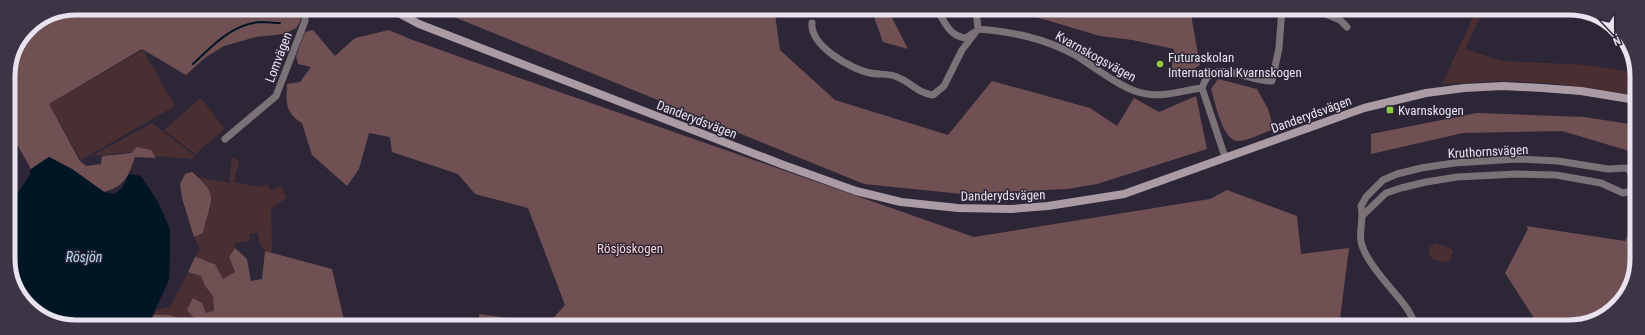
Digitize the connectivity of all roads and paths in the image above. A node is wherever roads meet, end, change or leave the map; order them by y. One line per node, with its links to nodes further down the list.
1 (305, 15): 12 (street, Lomvägen)
2 (403, 15): 13 (main road, Danderydsvägen)
3 (941, 15): 9 (street)
4 (977, 15): 9 (street)
5 (1282, 15): 10 (street)
6 (1328, 15): 8 (street)
7 (812, 23): 9 (street)
8 (1347, 27)
9 (978, 29): 10 (street, Kvarnskogsvägen)
10 (1202, 88): 13 (street)
11 (1630, 99): 13 (main road, Danderydsvägen)
12 (225, 139)
13 (1225, 157)
14 (1630, 171): 16 (street, Kruthornsvägen)
15 (1630, 192): 16 (street, Kruthornsvägen)
16 (1363, 215): 17 (street, Kruthornsvägen)
17 (1413, 320)

